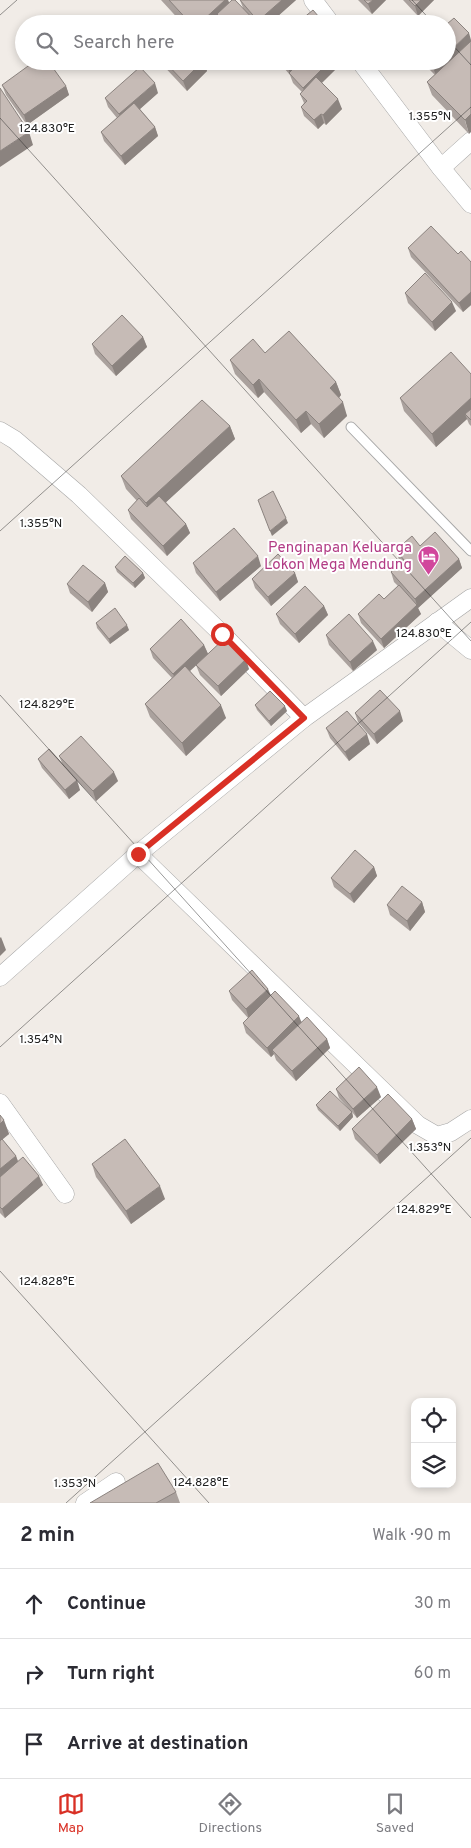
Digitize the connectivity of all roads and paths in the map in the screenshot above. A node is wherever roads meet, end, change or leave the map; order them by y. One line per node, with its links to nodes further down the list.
1 (313, 0): 2 (street)
2 (324, 15)
3 (367, 70): 5 (street)
4 (471, 141): 5 (street)
5 (441, 168): 6 (street)
6 (471, 204)
7 (351, 427): 9 (lane)
8 (0, 431): 13 (street)
9 (471, 551)
10 (471, 598): 11 (street)
11 (437, 622): 12 (street); 13 (street)
12 (471, 650)
13 (304, 718): 14 (street)
14 (138, 854): 15 (street); 17 (street)
15 (0, 977)
16 (0, 1103): 18 (street)
17 (471, 1120)
18 (65, 1194)
19 (116, 1482): 20 (street)
20 (85, 1503)

